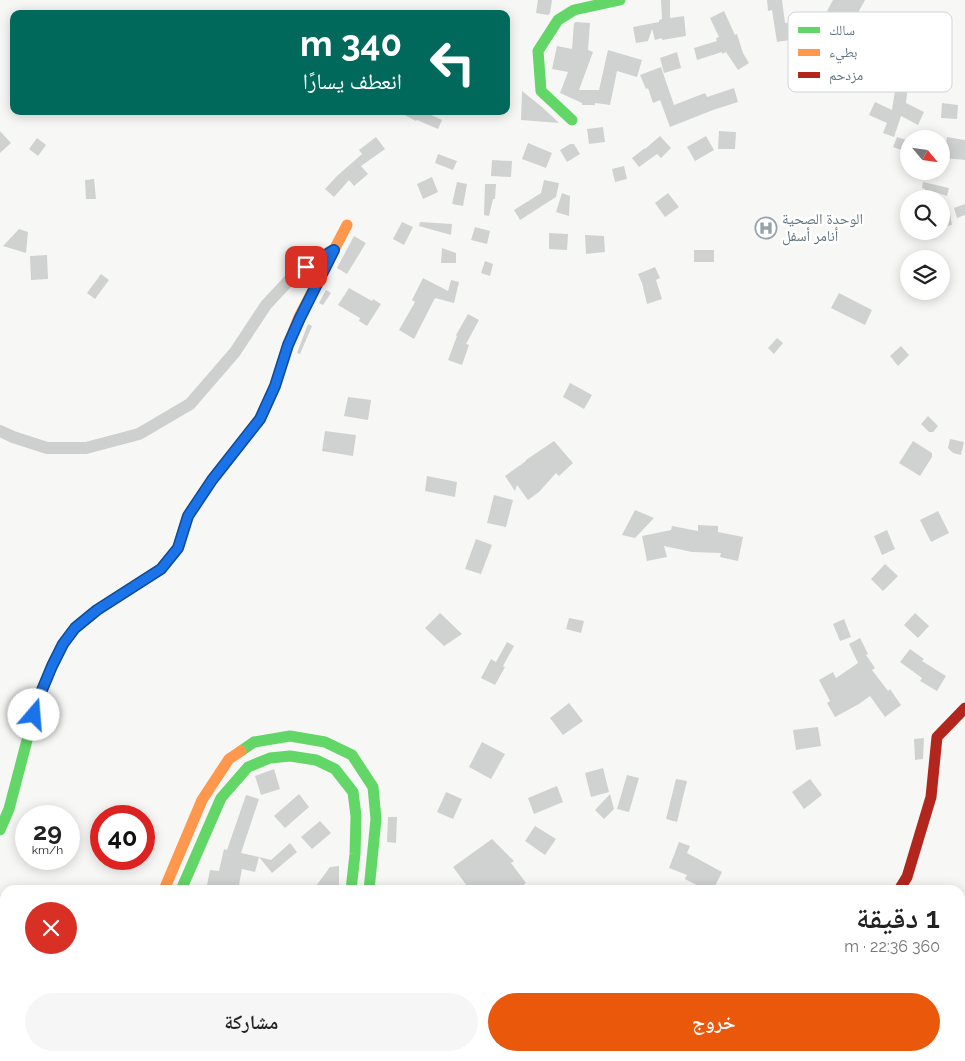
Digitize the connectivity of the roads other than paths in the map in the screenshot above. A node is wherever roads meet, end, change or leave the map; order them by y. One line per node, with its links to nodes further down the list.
1 (620, 0): 2 (street)
2 (572, 120)
3 (347, 225): 4 (street)
4 (334, 250): 5 (street); 7 (street)
5 (0, 431)
6 (965, 708): 12 (street)
7 (0, 830)
8 (166, 885): 11 (street)
9 (183, 885): 10 (street)
10 (351, 885)
11 (369, 885)
12 (902, 885)

